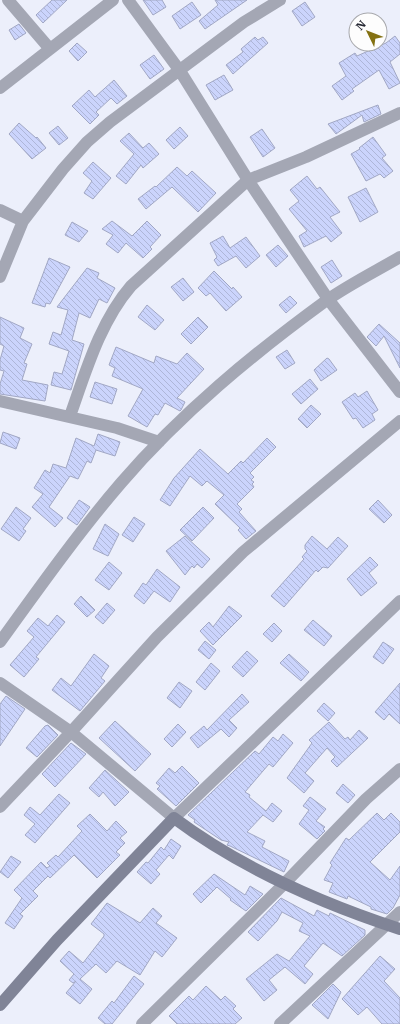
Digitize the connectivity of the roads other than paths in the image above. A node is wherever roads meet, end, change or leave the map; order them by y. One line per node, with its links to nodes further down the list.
1 (8, 0): 5 (street)
2 (113, 0): 5 (street)
3 (128, 0): 6 (street)
4 (280, 0): 6 (street)
5 (50, 50): 7 (street)
6 (180, 71): 9 (street); 11 (street)
7 (0, 88)
8 (400, 113): 9 (street)
9 (248, 180): 14 (street); 17 (street)
10 (0, 210): 11 (street)
11 (23, 221): 13 (street)
12 (400, 257): 14 (street)
13 (0, 277)
14 (328, 299): 15 (street); 19 (street)
15 (400, 392)
16 (0, 401): 17 (street)
17 (70, 416): 19 (street)
18 (400, 421): 23 (street)
19 (159, 442): 21 (street)
20 (400, 601): 26 (street)
21 (0, 642)
22 (0, 683): 23 (street)
23 (71, 732): 25 (street); 26 (street)
24 (400, 769): 27 (street)
25 (0, 807)
26 (174, 818): 27 (street); 31 (street)
27 (284, 884): 29 (street); 32 (street)
28 (400, 912): 29 (street)
29 (386, 924): 30 (street); 33 (street)
30 (400, 929)
31 (0, 1005)
32 (142, 1024)
33 (280, 1024)

